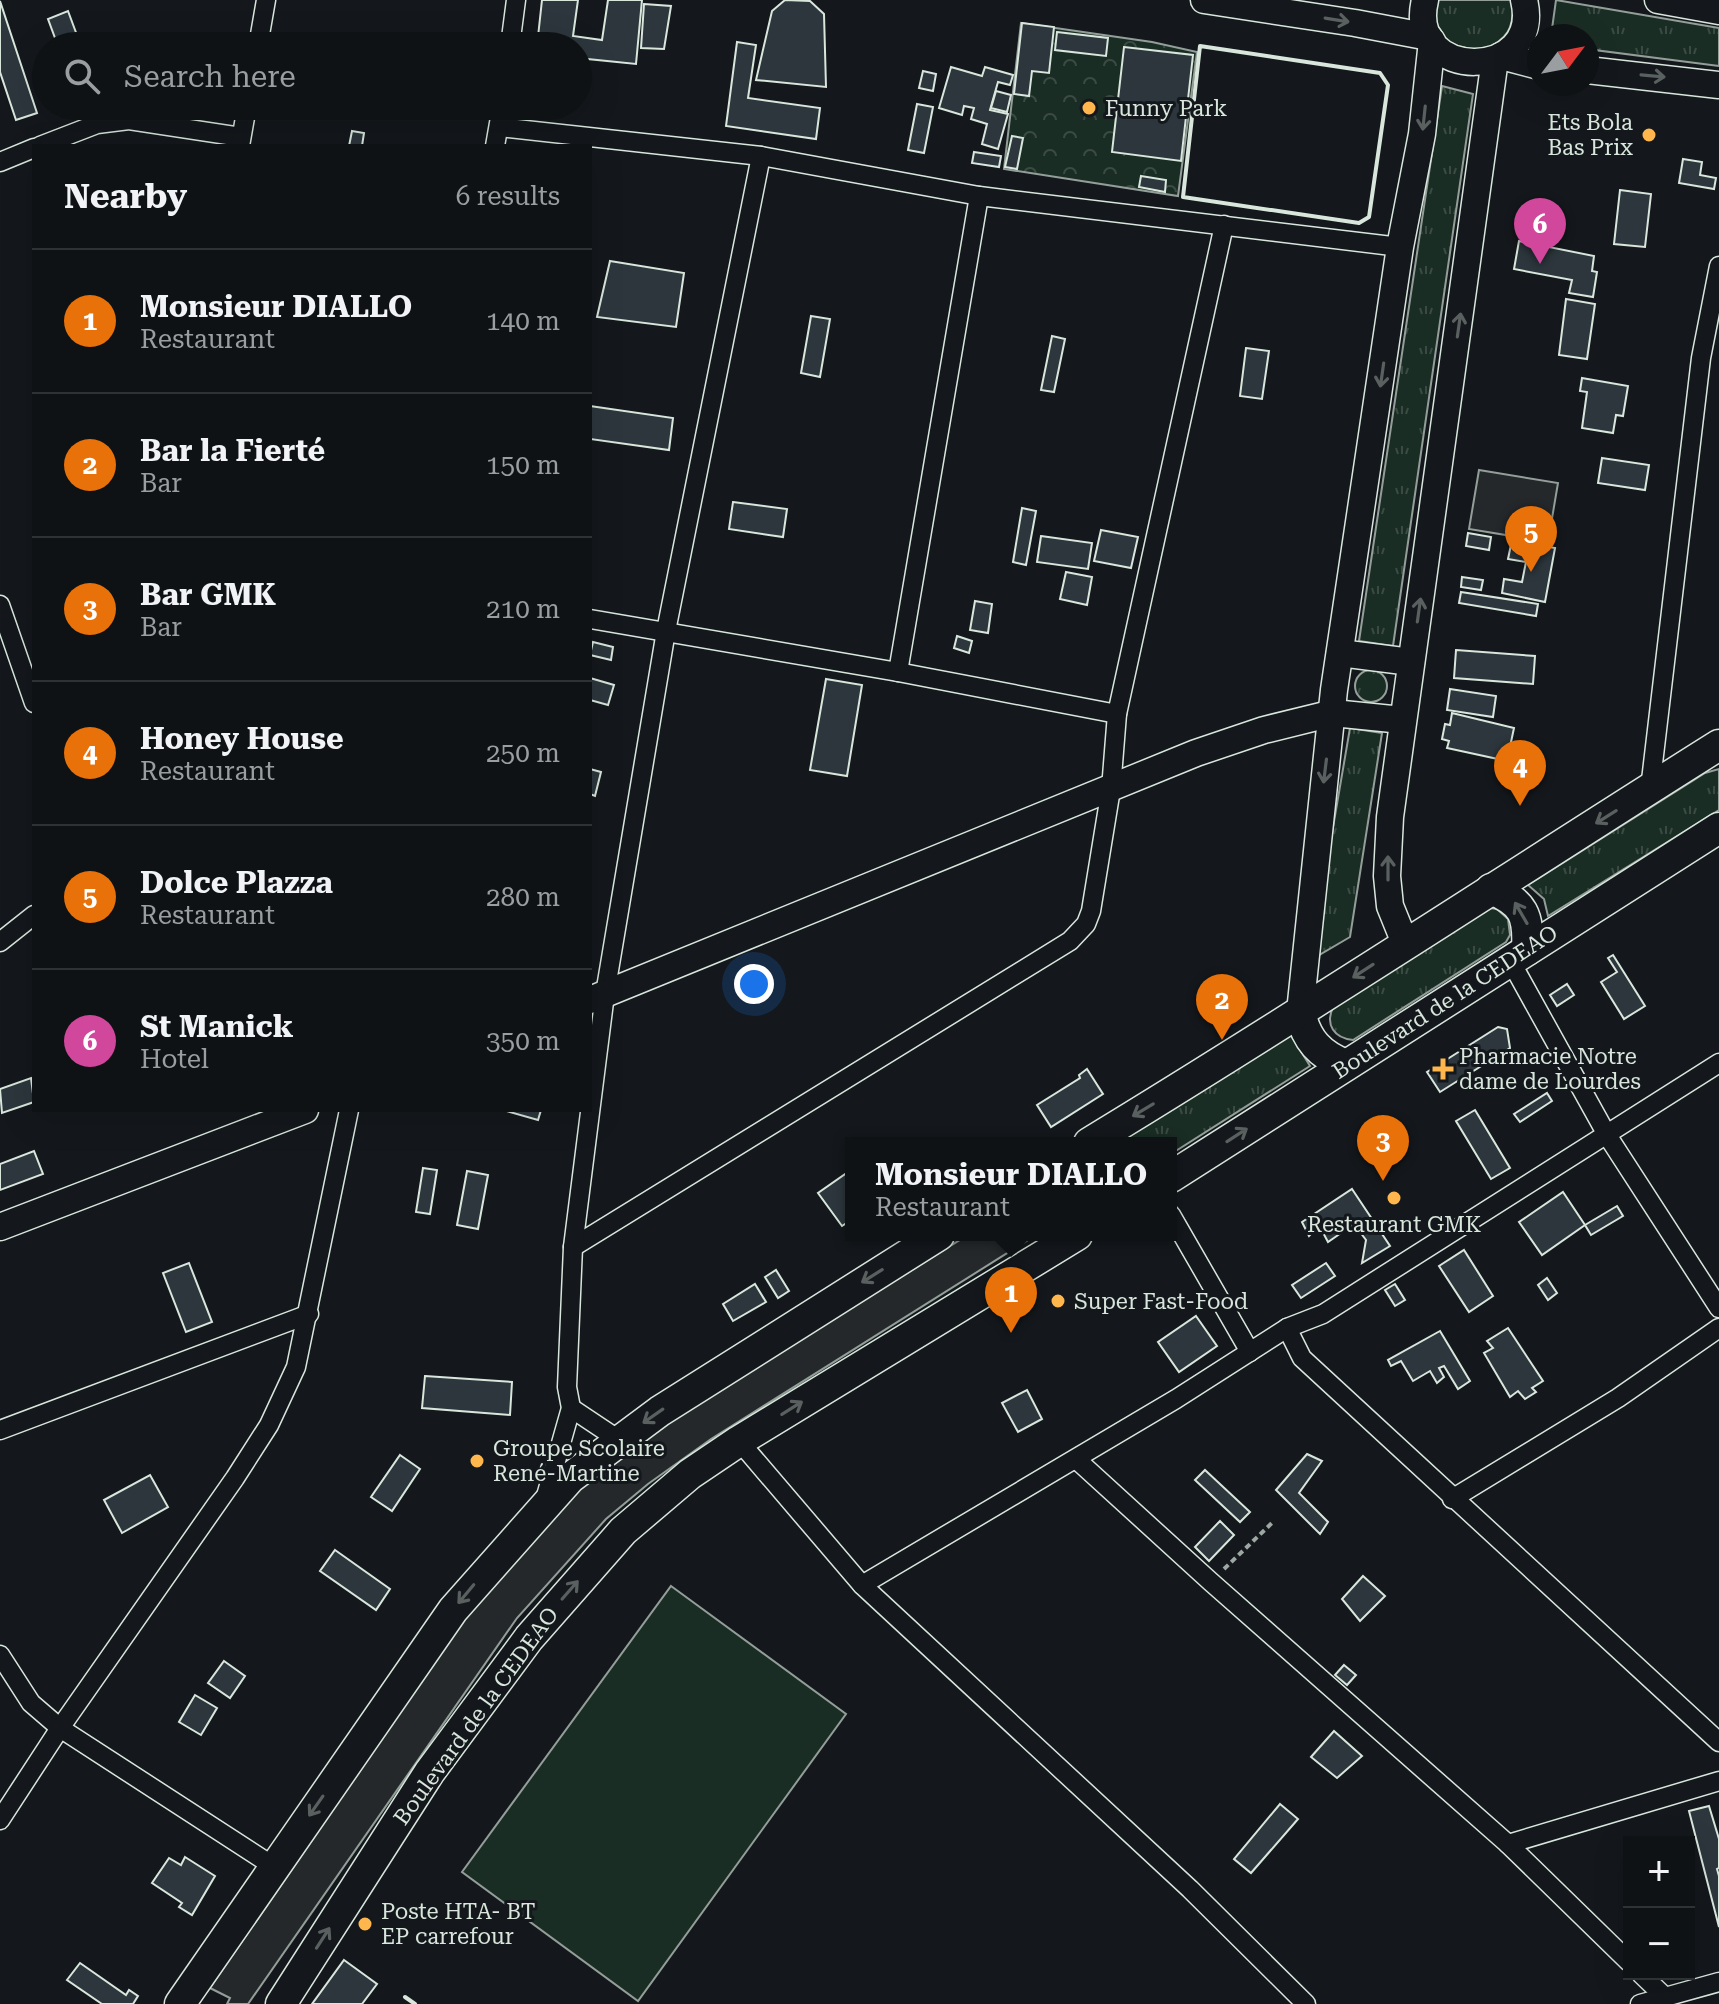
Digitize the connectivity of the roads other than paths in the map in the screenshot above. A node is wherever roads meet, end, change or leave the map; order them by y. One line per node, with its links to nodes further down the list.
1 (266, 0): 8 (street)
2 (516, 0): 9 (street)
3 (1204, 0): 10 (street, one-way to 10)
4 (1425, 0): 10 (street)
5 (1524, 0): 11 (street)
6 (1658, 0): 7 (street)
7 (1719, 11)
8 (260, 32)
9 (512, 32)
10 (1430, 39): 11 (street); 28 (street, one-way to 28)
11 (1498, 58): 12 (street); 35 (street, one-way to 11)
12 (1527, 64)
13 (1599, 71): 14 (street, one-way to 14)
14 (1719, 85)
15 (112, 120): 21 (street)
16 (129, 120): 20 (street)
17 (244, 120): 20 (street)
18 (500, 120): 19 (street)
19 (499, 127): 22 (street); 24 (street)
20 (240, 142)
21 (46, 144)
22 (495, 144)
23 (32, 149): 25 (street)
24 (761, 156): 26 (street); 33 (street)
25 (0, 162)
26 (979, 196): 27 (street); 36 (street)
27 (1224, 225): 28 (street); 39 (street)
28 (1400, 247): 34 (street, one-way to 34)
29 (1719, 266): 30 (street)
30 (1710, 359): 43 (street)
31 (0, 605): 37 (street)
32 (592, 619): 33 (street)
33 (666, 631): 36 (street); 50 (street)
34 (1340, 653): 35 (street); 38 (street)
35 (1411, 662): 40 (street)
36 (898, 672): 39 (street)
37 (32, 697)
38 (1333, 713): 40 (street); 42 (street); 51 (street, one-way to 51)
39 (1117, 714): 42 (street)
40 (1402, 720): 48 (street, one-way to 40)
41 (1719, 745): 43 (main road)
42 (1111, 789): 50 (street); 66 (street)
43 (1650, 789): 45 (main road, one-way to 45)
44 (1719, 828): 49 (main road, Boulevard de la CEDEAO)
45 (1491, 889): 48 (main road); 49 (main road, one-way to 45)
46 (32, 917): 47 (street)
47 (0, 942)
48 (1405, 943): 51 (main road, one-way to 51)
49 (1519, 956): 54 (main road, Boulevard de la CEDEAO); 59 (street)
50 (598, 997): 52 (street)
51 (1300, 1012): 54 (main road); 60 (main road, one-way to 60)
52 (592, 1057)
53 (1719, 1063): 59 (street)
54 (1346, 1065): 61 (main road, Boulevard de la CEDEAO, one-way to 54)
55 (296, 1112): 58 (street)
56 (349, 1112): 68 (street)
57 (586, 1112): 66 (street)
58 (272, 1117): 63 (street)
59 (1607, 1135): 67 (street); 69 (street)
60 (1099, 1137)
61 (1177, 1173)
62 (1177, 1225): 71 (street)
63 (0, 1227)
64 (929, 1241): 74 (main road, one-way to 74)
65 (1067, 1241): 75 (main road, Boulevard de la CEDEAO, one-way to 65)
66 (573, 1247): 72 (street)
67 (1719, 1308)
68 (309, 1314): 73 (street); 81 (street)
69 (1287, 1328): 71 (street); 77 (street)
70 (1719, 1328): 77 (street)
71 (1250, 1352): 76 (street)
72 (571, 1408): 74 (street); 78 (street)
73 (0, 1430)
74 (619, 1440): 78 (main road)
75 (739, 1441): 79 (street); 92 (main road, Boulevard de la CEDEAO, one-way to 75)
76 (1076, 1459): 79 (street); 85 (street)
77 (1452, 1499): 82 (street)
78 (543, 1506): 86 (main road, one-way to 86)
79 (862, 1585): 93 (street)
80 (0, 1655): 81 (street)
81 (60, 1728): 84 (street); 86 (street)
82 (1719, 1742)
83 (1719, 1781): 85 (street)
84 (0, 1820)
85 (1508, 1844): 87 (street)
86 (273, 1866): 91 (main road)
87 (1623, 1956)
88 (1647, 1980): 90 (street)
89 (1719, 1982): 90 (street)
90 (1665, 1997): 94 (street)
91 (180, 2004)
92 (281, 2004)
93 (1306, 2004)
94 (1640, 2004)

